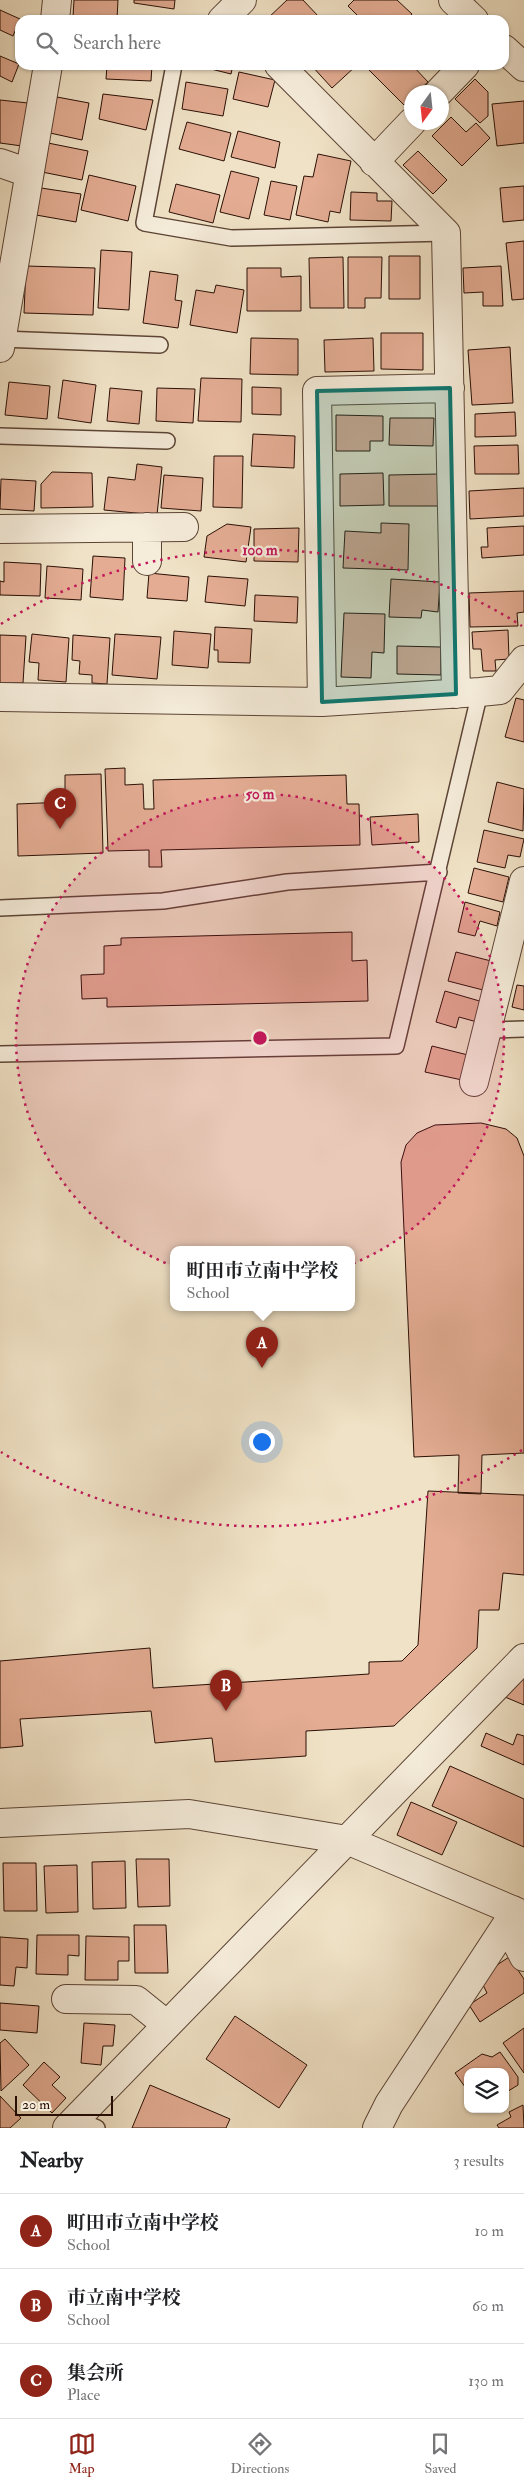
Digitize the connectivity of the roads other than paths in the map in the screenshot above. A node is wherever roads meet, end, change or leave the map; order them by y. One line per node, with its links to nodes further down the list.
1 (58, 0): 3 (street)
2 (453, 0): 4 (street)
3 (56, 15)
4 (469, 15)
5 (509, 53): 6 (street)
6 (524, 67)
7 (47, 70): 15 (street)
8 (173, 70): 16 (lane)
9 (284, 70): 13 (street)
10 (460, 70): 11 (street)
11 (446, 85)
12 (404, 130): 13 (street)
13 (374, 162): 16 (street)
14 (0, 163): 15 (street)
15 (29, 172): 17 (street)
16 (446, 233): 19 (street)
17 (0, 342): 18 (lane)
18 (160, 344)
19 (450, 388): 27 (street); 29 (street)
20 (0, 436): 21 (lane)
21 (167, 441)
22 (147, 527): 23 (street); 24 (street); 25 (street)
23 (184, 527)
24 (0, 529)
25 (147, 561)
26 (524, 660): 27 (street)
27 (468, 693): 29 (street); 30 (lane)
28 (0, 697): 29 (street)
29 (322, 702)
30 (439, 872): 32 (lane); 35 (lane)
31 (524, 881): 33 (street)
32 (0, 908)
33 (487, 1030): 34 (lane); 36 (street)
34 (524, 1030)
35 (0, 1054)
36 (474, 1082)
37 (524, 1658): 39 (street)
38 (0, 1823): 39 (street)
39 (347, 1840): 40 (street); 43 (street)
40 (514, 1916): 41 (street); 45 (street)
41 (524, 1957)
42 (66, 1999): 43 (street)
43 (167, 2025): 44 (street)
44 (80, 2125)
45 (377, 2128)

